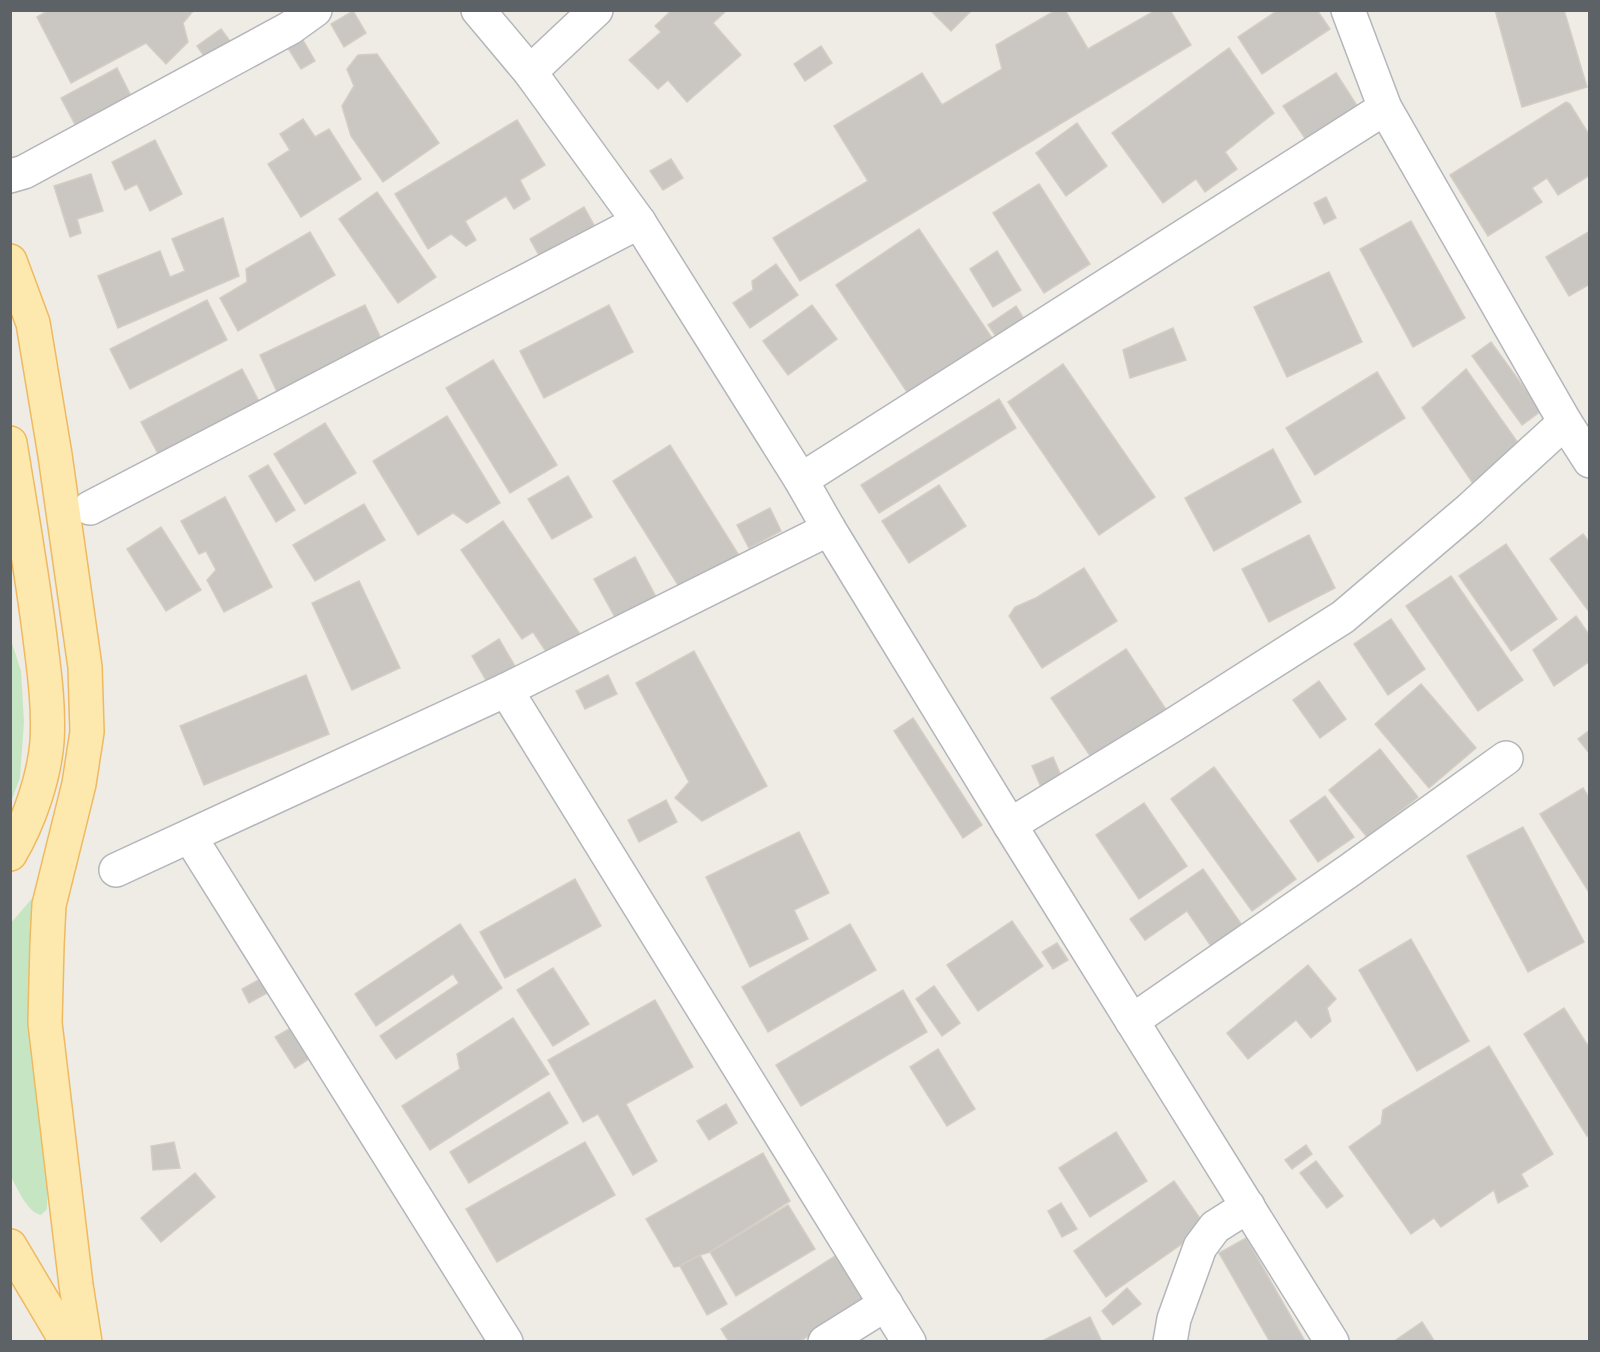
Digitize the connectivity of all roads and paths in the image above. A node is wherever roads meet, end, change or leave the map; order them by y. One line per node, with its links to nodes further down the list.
1 (315, 10): 7 (street)
2 (478, 10): 5 (street)
3 (596, 10): 5 (street)
4 (1348, 10): 6 (street)
5 (530, 72): 8 (street)
6 (1384, 108): 10 (street); 13 (street)
7 (10, 176)
8 (639, 222): 13 (street); 14 (street)
9 (10, 261): 27 (main road)
10 (1565, 422): 12 (street); 18 (street)
11 (10, 443): 20 (main road)
12 (1590, 461)
13 (801, 480): 15 (street)
14 (90, 508)
15 (829, 529): 16 (street); 18 (street)
16 (506, 690): 19 (street); 25 (street)
17 (1506, 758): 22 (street)
18 (1010, 825): 22 (street)
19 (190, 837): 21 (street); 28 (street)
20 (10, 854)
21 (116, 870)
22 (1132, 1022): 23 (street)
23 (1248, 1206): 31 (street); 32 (street)
24 (10, 1245): 26 (main road)
25 (886, 1304): 29 (street); 30 (street)
26 (67, 1341)
27 (85, 1341)
28 (506, 1341)
29 (825, 1341)
30 (909, 1341)
31 (1170, 1341)
32 (1332, 1341)

